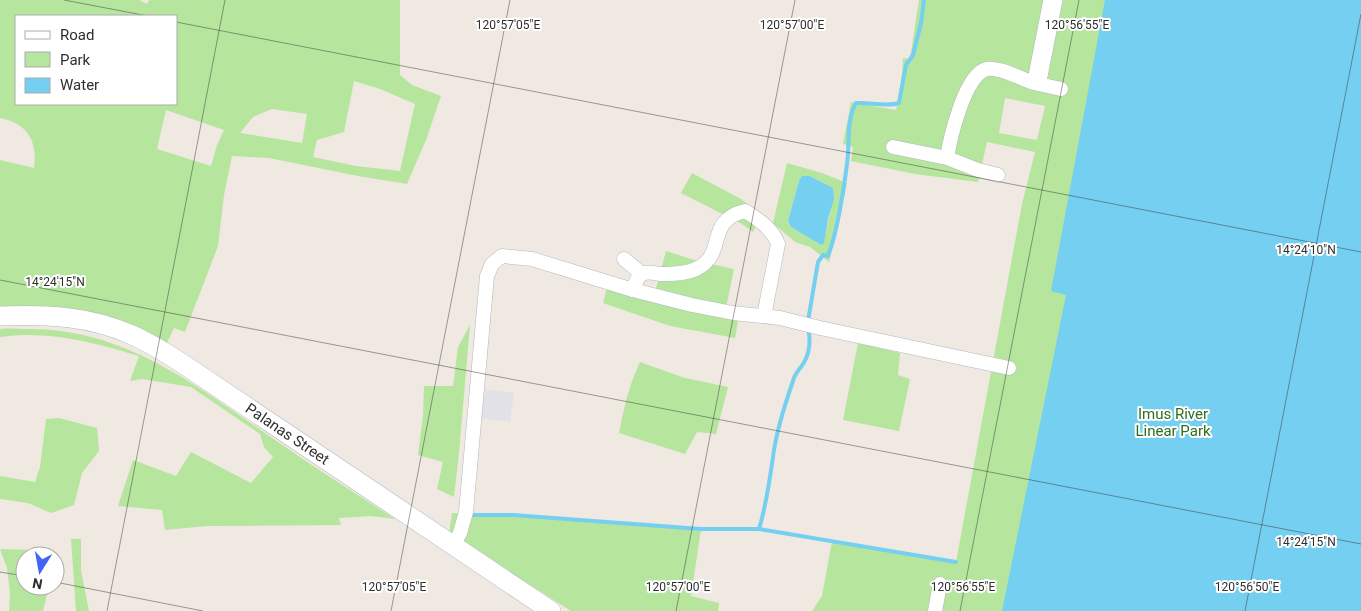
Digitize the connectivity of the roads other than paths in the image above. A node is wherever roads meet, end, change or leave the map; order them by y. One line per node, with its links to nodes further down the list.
1 (1052, 0): 2 (main road)
2 (1038, 76)
3 (1061, 89): 5 (street)
4 (893, 147): 5 (street)
5 (947, 158): 6 (street)
6 (998, 175)
7 (624, 259): 8 (street)
8 (642, 274): 9 (street); 11 (street)
9 (633, 290): 11 (street); 13 (street)
10 (0, 316): 13 (main road, Palanas Street)
11 (764, 316): 12 (street)
12 (1008, 368)
13 (453, 546): 15 (main road, Palanas Street)
14 (940, 584): 16 (street)
15 (551, 611)
16 (935, 611)

